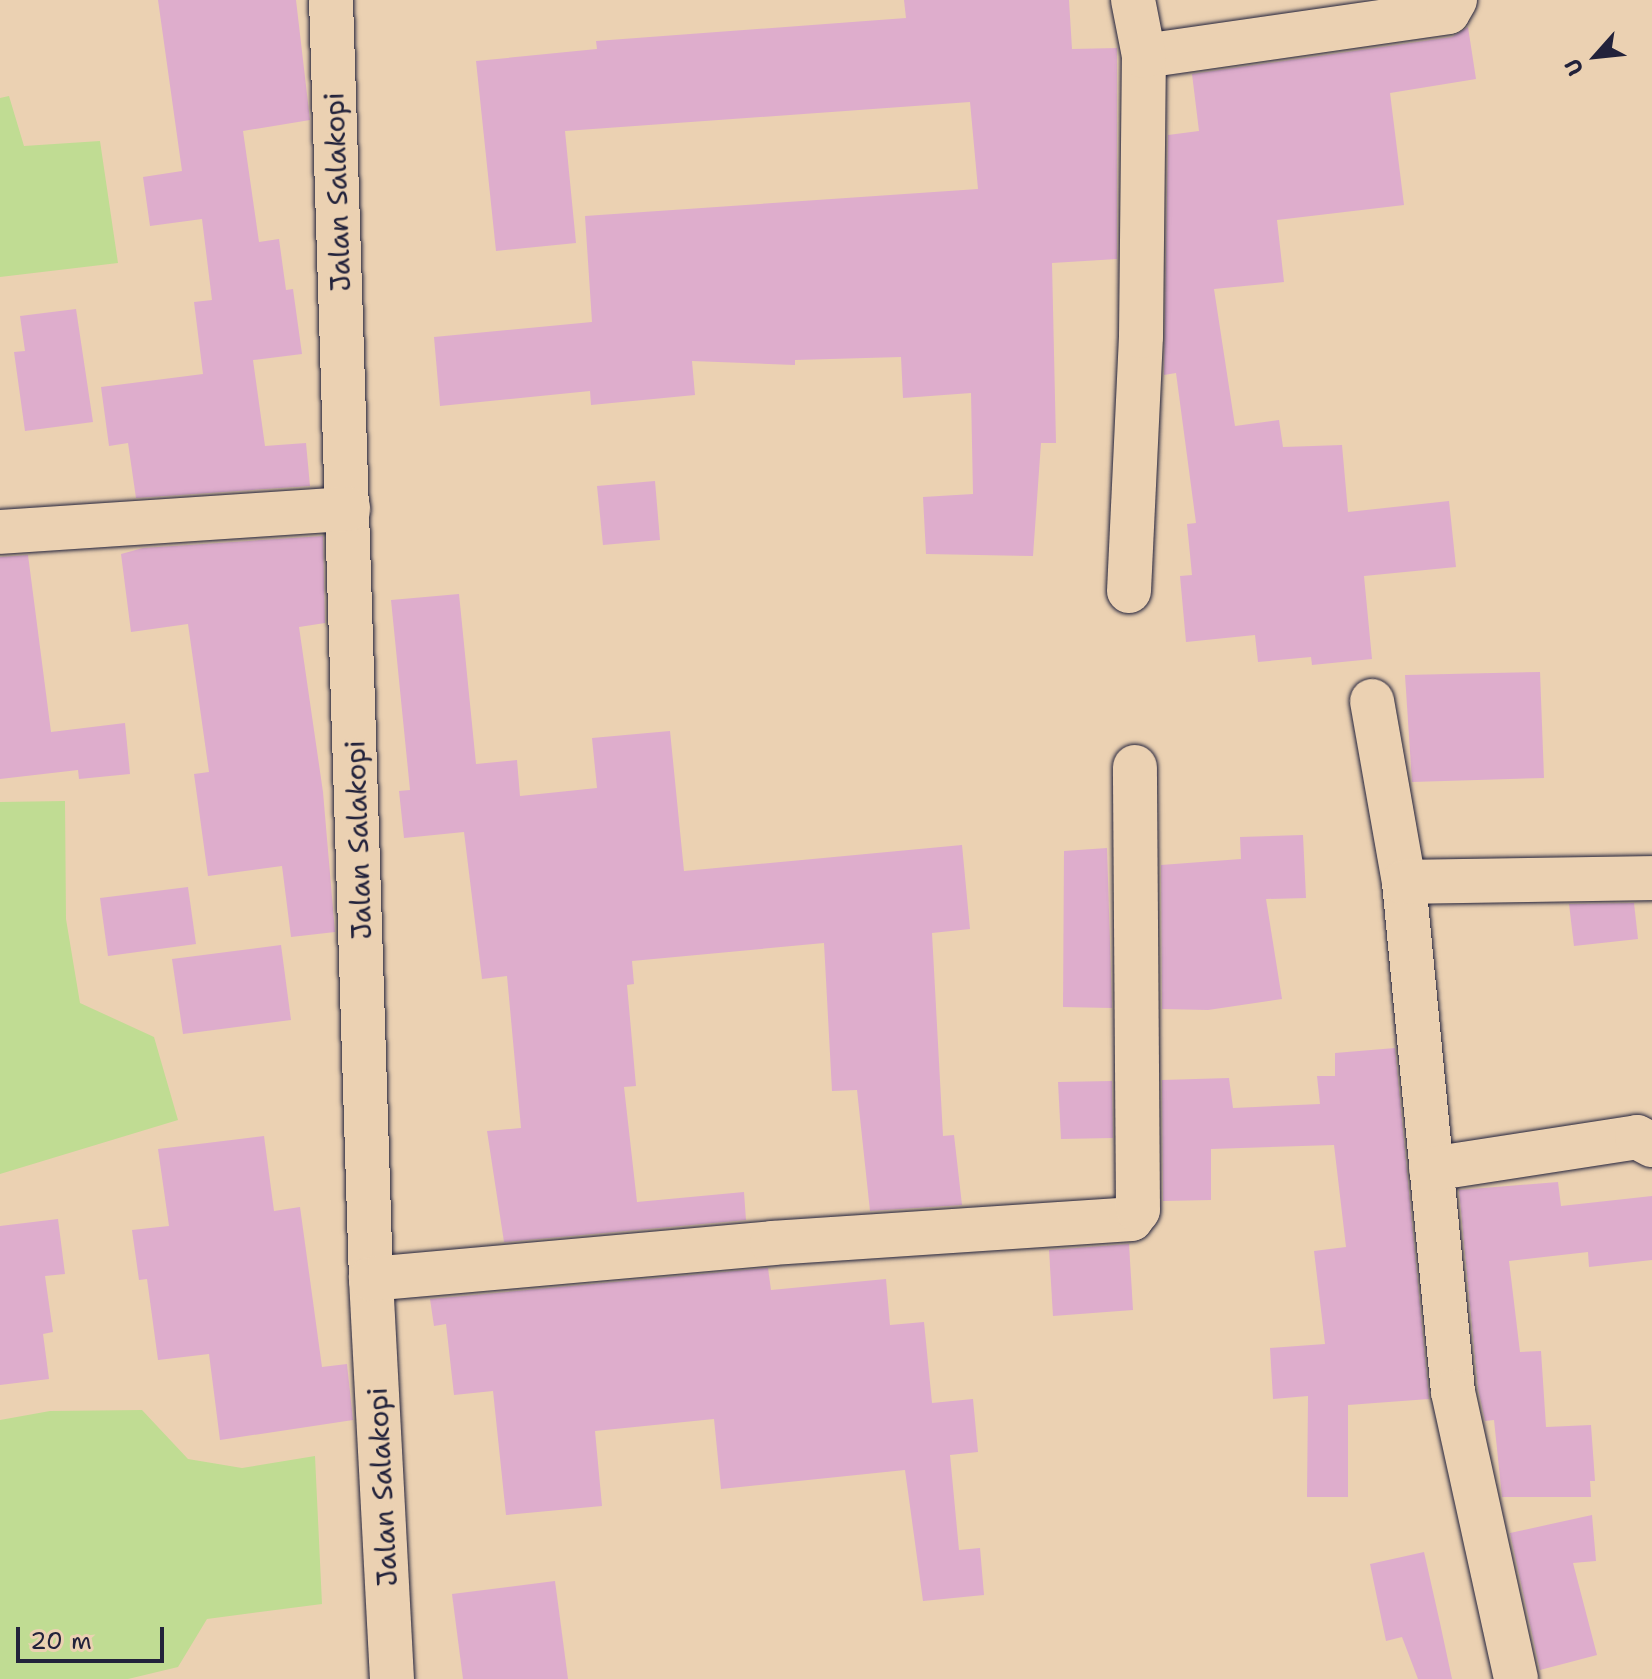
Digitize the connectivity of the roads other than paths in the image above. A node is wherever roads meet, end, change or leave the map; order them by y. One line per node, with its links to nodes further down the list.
1 (331, 0): 5 (street, Jalan Salakopi)
2 (1133, 0): 4 (street)
3 (1455, 0): 4 (street)
4 (1144, 56): 7 (street)
5 (348, 509): 6 (street); 14 (street, Jalan Salakopi)
6 (0, 532)
7 (1129, 591)
8 (1372, 701): 11 (street)
9 (1135, 767): 14 (street)
10 (1652, 878): 11 (street)
11 (1404, 882): 13 (street)
12 (1652, 1145): 13 (street)
13 (1431, 1169): 16 (street)
14 (371, 1279): 15 (street, Jalan Salakopi)
15 (392, 1679)
16 (1516, 1679)

